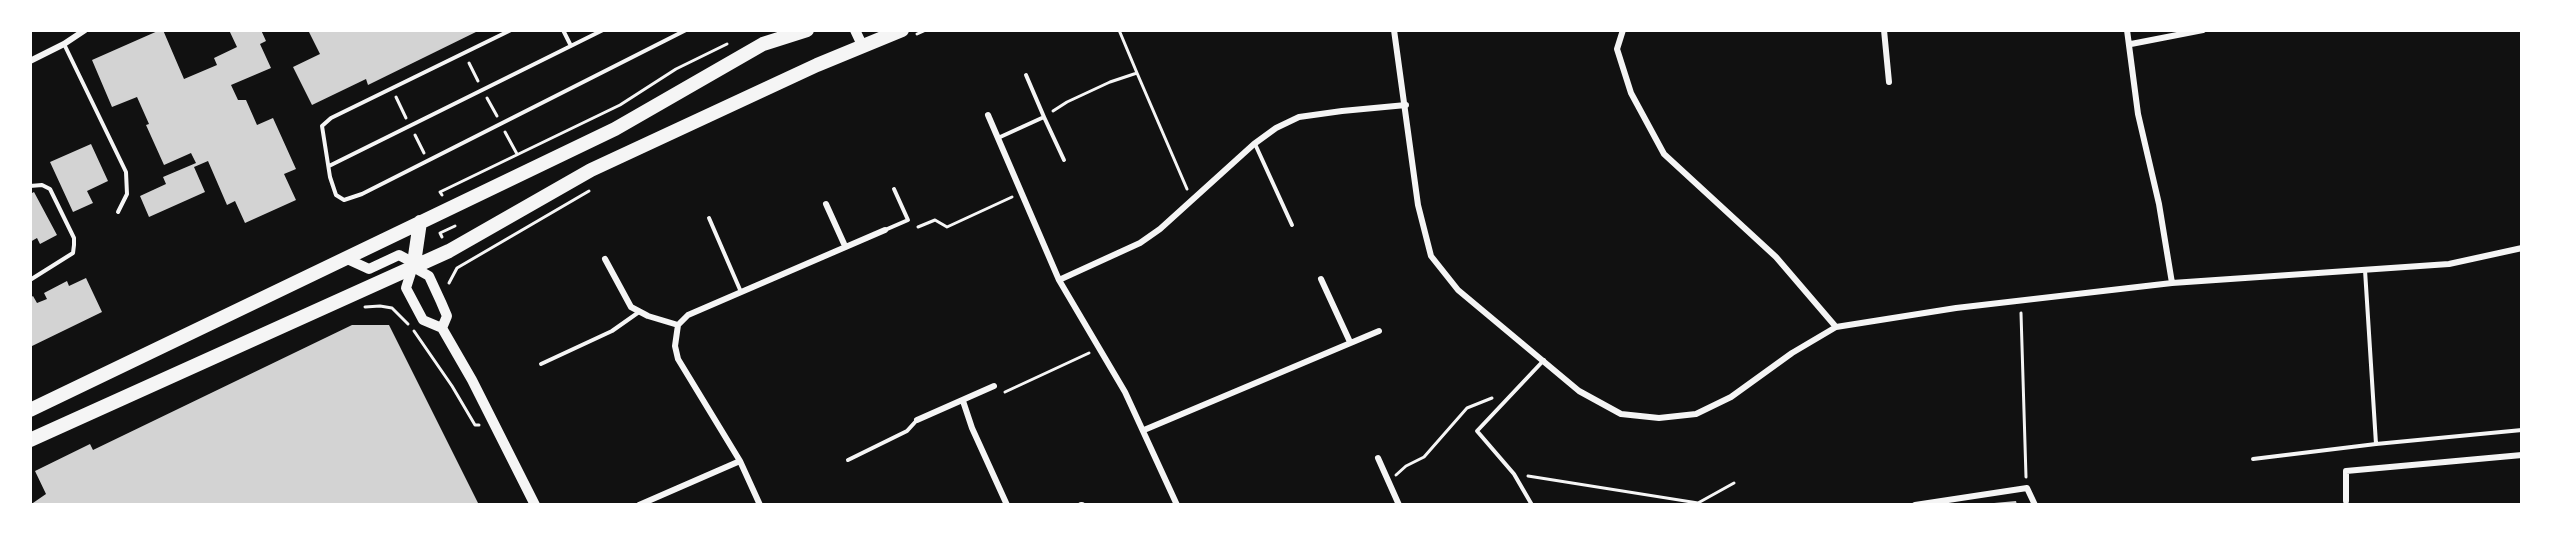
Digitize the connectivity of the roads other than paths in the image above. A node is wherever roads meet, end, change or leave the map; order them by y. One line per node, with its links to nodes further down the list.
1 (85, 30): 15 (street)
2 (511, 30): 29 (lane)
3 (563, 30): 18 (lane)
4 (603, 30): 18 (lane)
5 (686, 30): 29 (lane)
6 (780, 30): 16 (street)
7 (807, 30): 16 (highway)
8 (855, 30): 19 (street)
9 (902, 30): 19 (highway)
10 (1394, 30): 23 (street)
11 (1623, 30): 51 (street)
12 (1884, 30): 22 (street)
13 (2127, 30): 17 (street)
14 (2204, 30): 17 (street)
15 (64, 44): 20 (street); 33 (lane)
16 (763, 44): 35 (highway)
17 (2131, 44): 47 (street)
18 (571, 46): 29 (lane)
19 (863, 47): 42 (highway)
20 (30, 61)
21 (1026, 75): 25 (lane)
22 (1889, 82)
23 (1406, 105): 27 (street); 55 (street)
24 (988, 115): 26 (street)
25 (1044, 117): 26 (lane); 28 (lane)
26 (998, 138): 46 (street)
27 (1254, 144): 36 (lane); 46 (street)
28 (1064, 160)
29 (329, 166)
30 (30, 186): 45 (lane)
31 (894, 189): 37 (lane)
32 (826, 204): 38 (street)
33 (118, 212)
34 (709, 218): 48 (lane)
35 (420, 222): 40 (highway); 42 (highway)
36 (1292, 225)
37 (885, 230): 38 (street)
38 (845, 246): 48 (street)
39 (2522, 248): 43 (street)
40 (345, 258): 42 (street); 59 (highway)
41 (604, 259): 49 (street)
42 (414, 265): 52 (street); 52 (street); 63 (highway)
43 (2365, 270): 47 (street); 64 (lane)
44 (1322, 279): 54 (street)
45 (30, 280)
46 (1059, 280): 61 (street)
47 (2172, 283): 51 (street)
48 (741, 292): 50 (street)
49 (640, 311): 50 (street); 56 (lane)
50 (678, 325): 69 (street)
51 (1836, 327): 55 (street)
52 (442, 328): 72 (street)
53 (1379, 331): 54 (street)
54 (1350, 342): 61 (street)
55 (1545, 360): 78 (lane)
56 (541, 364)
57 (994, 386): 58 (street)
58 (963, 401): 60 (street); 75 (street)
59 (30, 410)
60 (917, 420): 68 (lane)
61 (1144, 430): 76 (street)
62 (2522, 430): 64 (lane)
63 (30, 440)
64 (2376, 444): 67 (lane)
65 (2522, 455): 71 (street)
66 (1378, 458): 77 (street)
67 (2253, 459)
68 (848, 460)
69 (740, 461): 73 (street); 74 (street)
70 (1958, 498): 79 (street); 80 (lane); 81 (street)
71 (2346, 501)
72 (535, 505)
73 (639, 505)
74 (760, 505)
75 (1007, 505)
76 (1177, 505)
77 (1399, 505)
78 (1532, 505)
79 (1915, 505)
80 (1954, 505)
81 (2035, 505)

